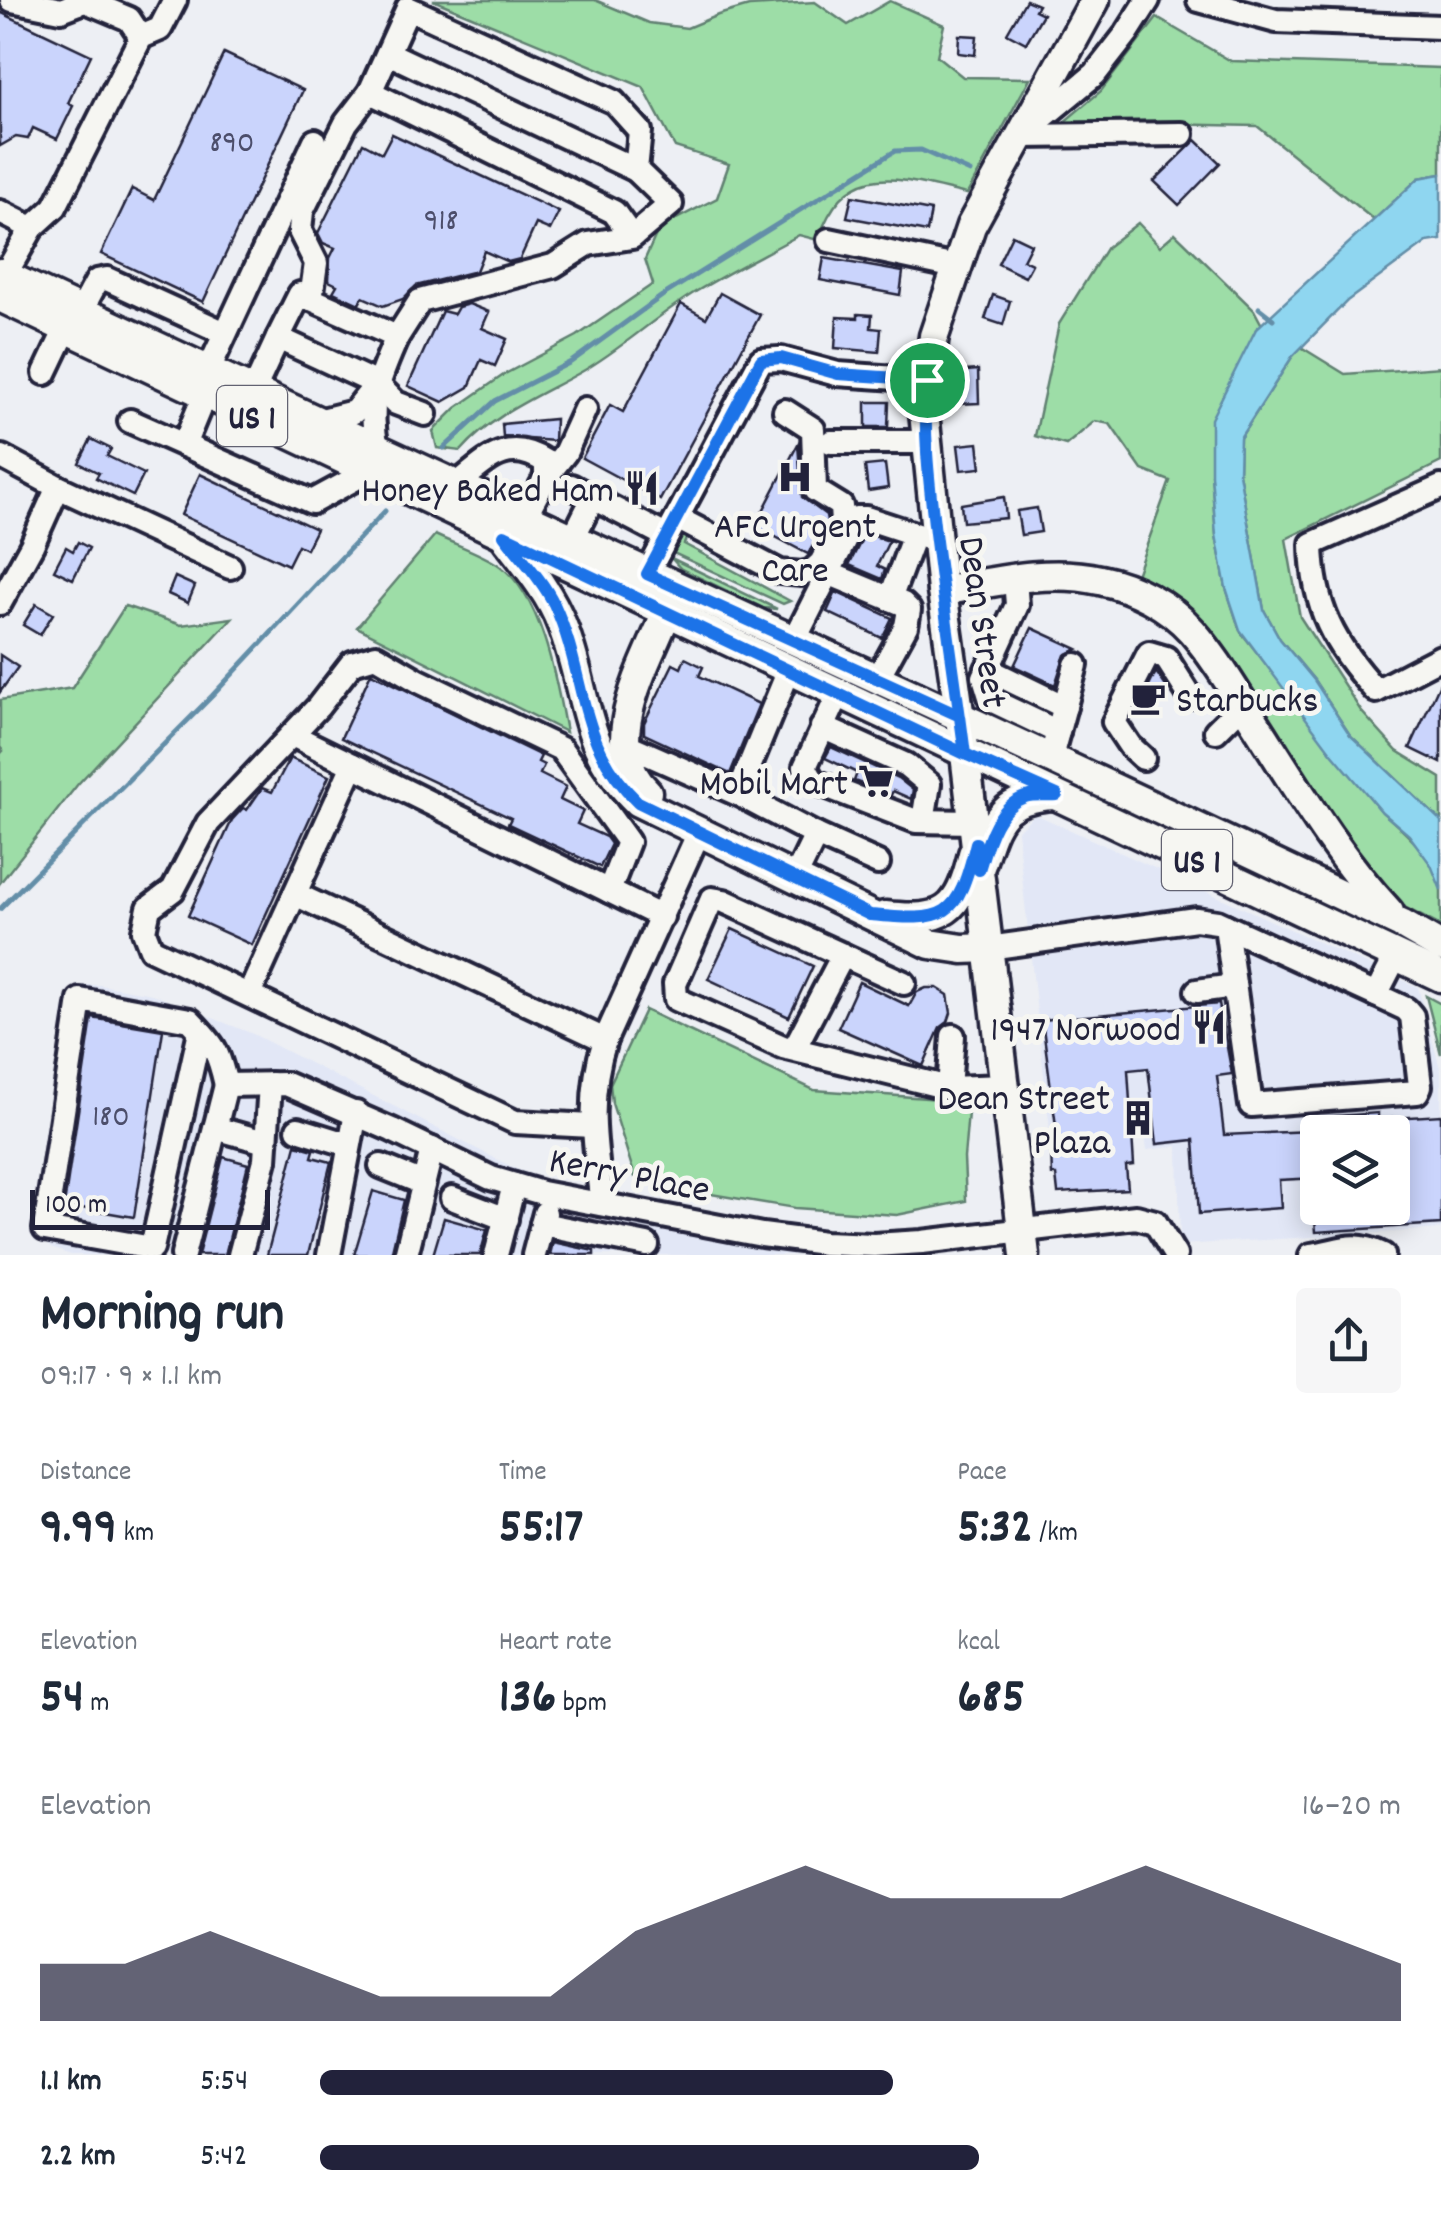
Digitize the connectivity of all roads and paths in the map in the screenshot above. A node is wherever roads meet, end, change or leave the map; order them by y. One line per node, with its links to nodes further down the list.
1 (12, 0): 2 (street)
2 (87, 0): 8 (street)
3 (175, 0): 8 (street)
4 (1095, 0): 12 (main road, Dean Street)
5 (1148, 0): 12 (street, Dean Street)
6 (1199, 0): 7 (street)
7 (1441, 27)
8 (141, 38): 16 (street)
9 (388, 53): 10 (street); 14 (street); 14 (street)
10 (370, 92): 17 (street); 21 (street)
11 (1182, 134): 12 (street)
12 (1021, 136): 19 (main road, Dean Street)
13 (315, 141): 23 (street)
14 (636, 170): 17 (street)
15 (0, 212): 16 (street)
16 (32, 228): 20 (street)
17 (632, 237): 24 (street)
18 (829, 240): 19 (street)
19 (956, 267): 27 (main road, Dean Street)
20 (2, 282): 22 (main road, US 1)
21 (311, 299): 24 (street); 25 (street)
22 (73, 320): 23 (street); 26 (street); 28 (main road, US 1)
23 (225, 333): 28 (street)
24 (398, 337): 29 (street)
25 (278, 338): 29 (street); 30 (street)
26 (45, 372)
27 (927, 380): 37 (main road, Dean Street); 48 (street)
28 (206, 383): 30 (main road, US 1); 38 (street); 40 (main road, US 1)
29 (376, 384): 33 (street); 34 (street); 40 (street)
30 (253, 392): 34 (main road, US 1)
31 (586, 408): 41 (street)
32 (785, 411): 48 (street)
33 (426, 414)
34 (318, 420): 40 (main road, US 1)
35 (130, 421): 38 (street)
36 (831, 442): 37 (street)
37 (925, 442): 49 (main road, Dean Street)
38 (184, 445): 40 (street)
39 (2, 456): 44 (street)
40 (373, 460): 42 (main road, US 1); 47 (main road, US 1)
41 (546, 477): 42 (street); 47 (street)
42 (456, 485): 47 (main road, US 1)
43 (570, 486): 46 (street)
44 (58, 487): 51 (street); 57 (street)
45 (1441, 487): 60 (street)
46 (593, 498): 48 (street); 50 (street)
47 (514, 526): 50 (main road, US 1); 58 (main road, US 1); 81 (main road)
48 (672, 527): 53 (street)
49 (925, 538): 52 (street); 55 (main road, Dean Street); 56 (street)
50 (572, 540): 53 (main road, US 1)
51 (230, 567)
52 (828, 572): 56 (street); 59 (street)
53 (647, 574): 59 (main road, US 1)
54 (1015, 580): 55 (main road); 63 (street); 67 (main road)
55 (942, 591): 69 (main road, Dean Street)
56 (890, 599): 64 (street)
57 (0, 603)
58 (667, 612): 62 (main road, US 1); 73 (main road)
59 (794, 641): 64 (main road, US 1)
60 (1441, 657)
61 (1076, 665): 68 (street)
62 (790, 670): 65 (main road, US 1); 78 (street)
63 (988, 670): 68 (street); 74 (street)
64 (877, 679): 69 (main road, US 1)
65 (838, 694): 70 (street); 75 (main road, US 1)
66 (1190, 696): 76 (street)
67 (1242, 704): 71 (street); 92 (main road)
68 (1065, 707): 74 (street)
69 (960, 716): 74 (main road, US 1); 75 (main road, Dean Street)
70 (822, 728): 80 (street); 80 (street)
71 (1216, 732)
72 (292, 735): 77 (street); 87 (street); 102 (street)
73 (625, 744): 78 (street); 81 (main road)
74 (1054, 746): 92 (main road, US 1)
75 (965, 754): 79 (main road, US 1); 83 (main road, Dean Street)
76 (1142, 758)
77 (353, 765): 87 (street); 88 (street)
78 (738, 794): 82 (street)
79 (1057, 795): 83 (main road); 97 (main road, US 1)
80 (923, 822): 83 (street)
81 (699, 832): 85 (main road); 86 (street)
82 (816, 835): 84 (street); 85 (street)
83 (976, 845): 90 (main road); 95 (main road, Dean Street)
84 (878, 863)
85 (795, 878): 90 (main road)
86 (678, 881): 89 (street); 91 (street)
87 (609, 891): 91 (street)
88 (295, 894): 102 (street); 106 (street)
89 (712, 898): 96 (street); 107 (street)
90 (870, 915): 95 (main road)
91 (662, 917): 106 (street)
92 (1400, 924): 94 (main road, US 1)
93 (1226, 926): 95 (street); 100 (street); 103 (street)
94 (1441, 947)
95 (988, 948): 110 (main road, Dean Street)
96 (843, 956): 99 (street); 107 (street)
97 (1396, 956): 98 (main road, US 1); 103 (street)
98 (1441, 977)
99 (904, 983)
100 (1234, 986): 101 (street); 103 (street)
101 (1197, 991)
102 (249, 995): 113 (street)
103 (1376, 996)
104 (200, 1031): 104 (street); 108 (street)
105 (953, 1036): 111 (street)
106 (606, 1040): 113 (street)
107 (794, 1049): 111 (street)
108 (235, 1084): 109 (street, Kerry Place); 114 (street)
109 (270, 1084): 112 (street, Kerry Place); 116 (street)
110 (1005, 1086): 111 (street); 128 (main road, Dean Street)
111 (949, 1088)
112 (356, 1113): 117 (street); 118 (street, Kerry Place)
113 (592, 1126): 124 (street)
114 (215, 1128): 116 (street); 132 (street)
115 (298, 1129): 117 (street)
116 (265, 1142): 133 (street)
117 (349, 1145): 134 (street)
118 (432, 1149): 120 (street); 121 (street, Kerry Place)
119 (381, 1166): 120 (street)
120 (424, 1184): 135 (street)
121 (514, 1185): 122 (street, Kerry Place); 126 (street)
122 (550, 1195): 124 (street, Kerry Place); 127 (street)
123 (452, 1198): 126 (street)
124 (602, 1204): 125 (street, Kerry Place)
125 (659, 1214): 129 (street, Kerry Place); 130 (street)
126 (506, 1219): 136 (street)
127 (542, 1224): 130 (street); 137 (street)
128 (1024, 1243): 131 (street, Kerry Place); 138 (street, Kerry Place)
129 (760, 1245): 131 (street, Kerry Place)
130 (646, 1250)
131 (873, 1250)
132 (184, 1255)
133 (240, 1255)
134 (328, 1255)
135 (406, 1255)
136 (496, 1255)
137 (534, 1255)
138 (1175, 1255)
139 (1311, 1255): 140 (street)
140 (1383, 1255)

